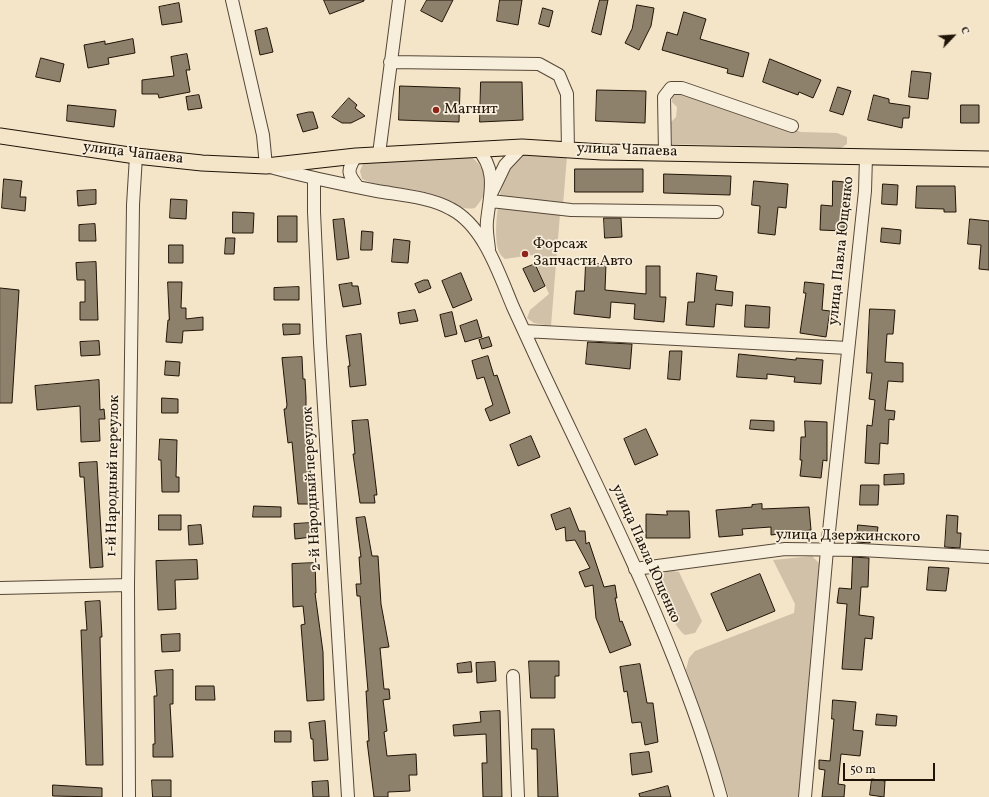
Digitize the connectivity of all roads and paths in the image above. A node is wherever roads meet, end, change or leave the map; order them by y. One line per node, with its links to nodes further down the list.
1 (232, 0): 15 (street)
2 (399, 0): 3 (street)
3 (390, 62): 8 (street); 10 (street)
4 (792, 126): 9 (street)
5 (0, 136): 11 (main road, улица Чапаева)
6 (522, 147): 7 (main road, улица Чапаева); 8 (main road, улица Чапаева); 18 (street)
7 (476, 148): 10 (main road, улица Чапаева); 18 (street)
8 (568, 150): 9 (main road, улица Чапаева)
9 (665, 153): 13 (main road, улица Чапаева)
10 (379, 154): 12 (main road, улица Чапаева)
11 (136, 156): 15 (main road, улица Чапаева); 26 (street, 1-й Народный переулок)
12 (356, 156): 15 (main road, улица Чапаева); 17 (street)
13 (866, 157): 14 (main road, улица Чапаева); 22 (street, улица Павла Ющенко)
14 (989, 159)
15 (266, 166): 16 (street)
16 (314, 179): 17 (street); 30 (street, 2-й Народный переулок)
17 (358, 187): 20 (street)
18 (491, 197): 19 (street); 20 (street)
19 (717, 212)
20 (489, 250): 21 (street, улица Павла Ющенко)
21 (524, 332): 22 (street, улица Павла Ющенко); 25 (street, улица Павла Ющенко)
22 (848, 348): 23 (street, улица Павла Ющенко)
23 (827, 550): 24 (street, улица Дзержинского); 25 (street, улица Дзержинского); 33 (street, улица Павла Ющенко)
24 (989, 557)
25 (635, 569): 32 (street, улица Павла Ющенко)
26 (128, 584): 27 (street); 29 (street, 1-й Народный переулок)
27 (0, 588)
28 (513, 676): 31 (street)
29 (129, 797)
30 (348, 797)
31 (518, 797)
32 (721, 797)
33 (805, 797)

